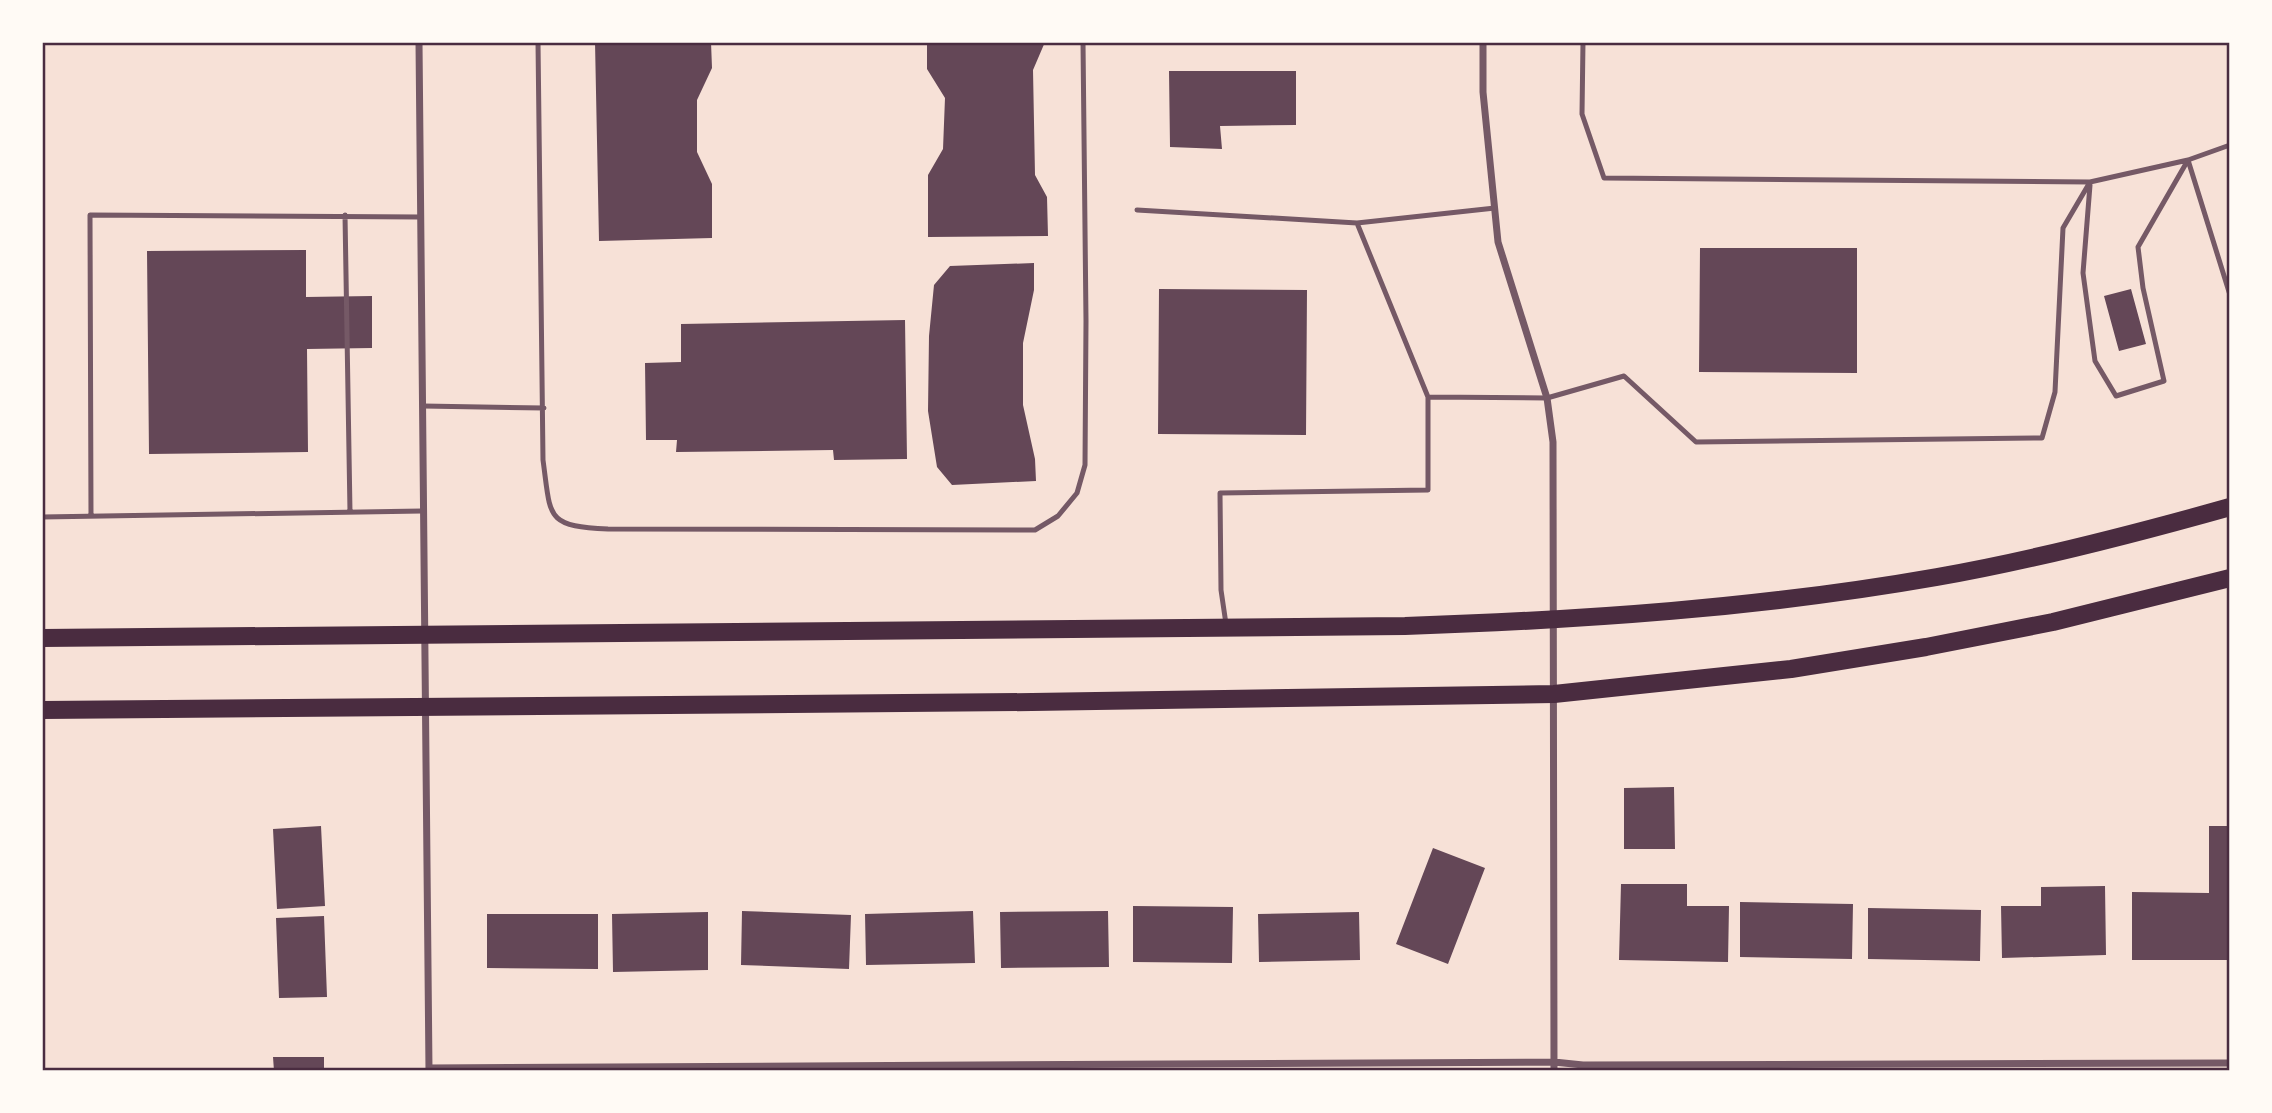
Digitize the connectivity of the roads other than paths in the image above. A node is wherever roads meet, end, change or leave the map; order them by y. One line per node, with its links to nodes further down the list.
1 (419, 42): 12 (street)
2 (538, 42): 18 (lane)
3 (1083, 42): 18 (lane)
4 (1483, 42): 9 (street)
5 (1583, 42): 8 (lane)
6 (2230, 145): 7 (lane)
7 (2188, 160): 8 (lane); 8 (lane); 14 (lane)
8 (2090, 182): 16 (lane)
9 (1495, 208): 13 (lane); 16 (street)
10 (1137, 210): 13 (lane)
11 (345, 215): 12 (lane); 21 (lane); 22 (lane)
12 (420, 217): 17 (street)
13 (1357, 223): 15 (lane)
14 (2230, 295)
15 (1428, 397): 16 (lane); 26 (lane)
16 (1546, 398): 25 (street)
17 (423, 406): 18 (lane); 20 (street)
18 (544, 408)
19 (2230, 507): 25 (main road)
20 (422, 511): 21 (lane); 27 (street)
21 (350, 512): 22 (lane)
22 (91, 516): 23 (lane)
23 (42, 517)
24 (2230, 578): 29 (main road)
25 (1554, 621): 26 (main road); 29 (street)
26 (1226, 627): 27 (main road)
27 (423, 636): 28 (main road); 30 (street)
28 (42, 638)
29 (1554, 694): 30 (main road); 32 (street)
30 (423, 706): 31 (main road); 35 (street)
31 (42, 710)
32 (1554, 1062): 33 (street); 34 (street); 36 (street)
33 (2230, 1063)
34 (989, 1068): 35 (street)
35 (429, 1070)
36 (1554, 1071)

